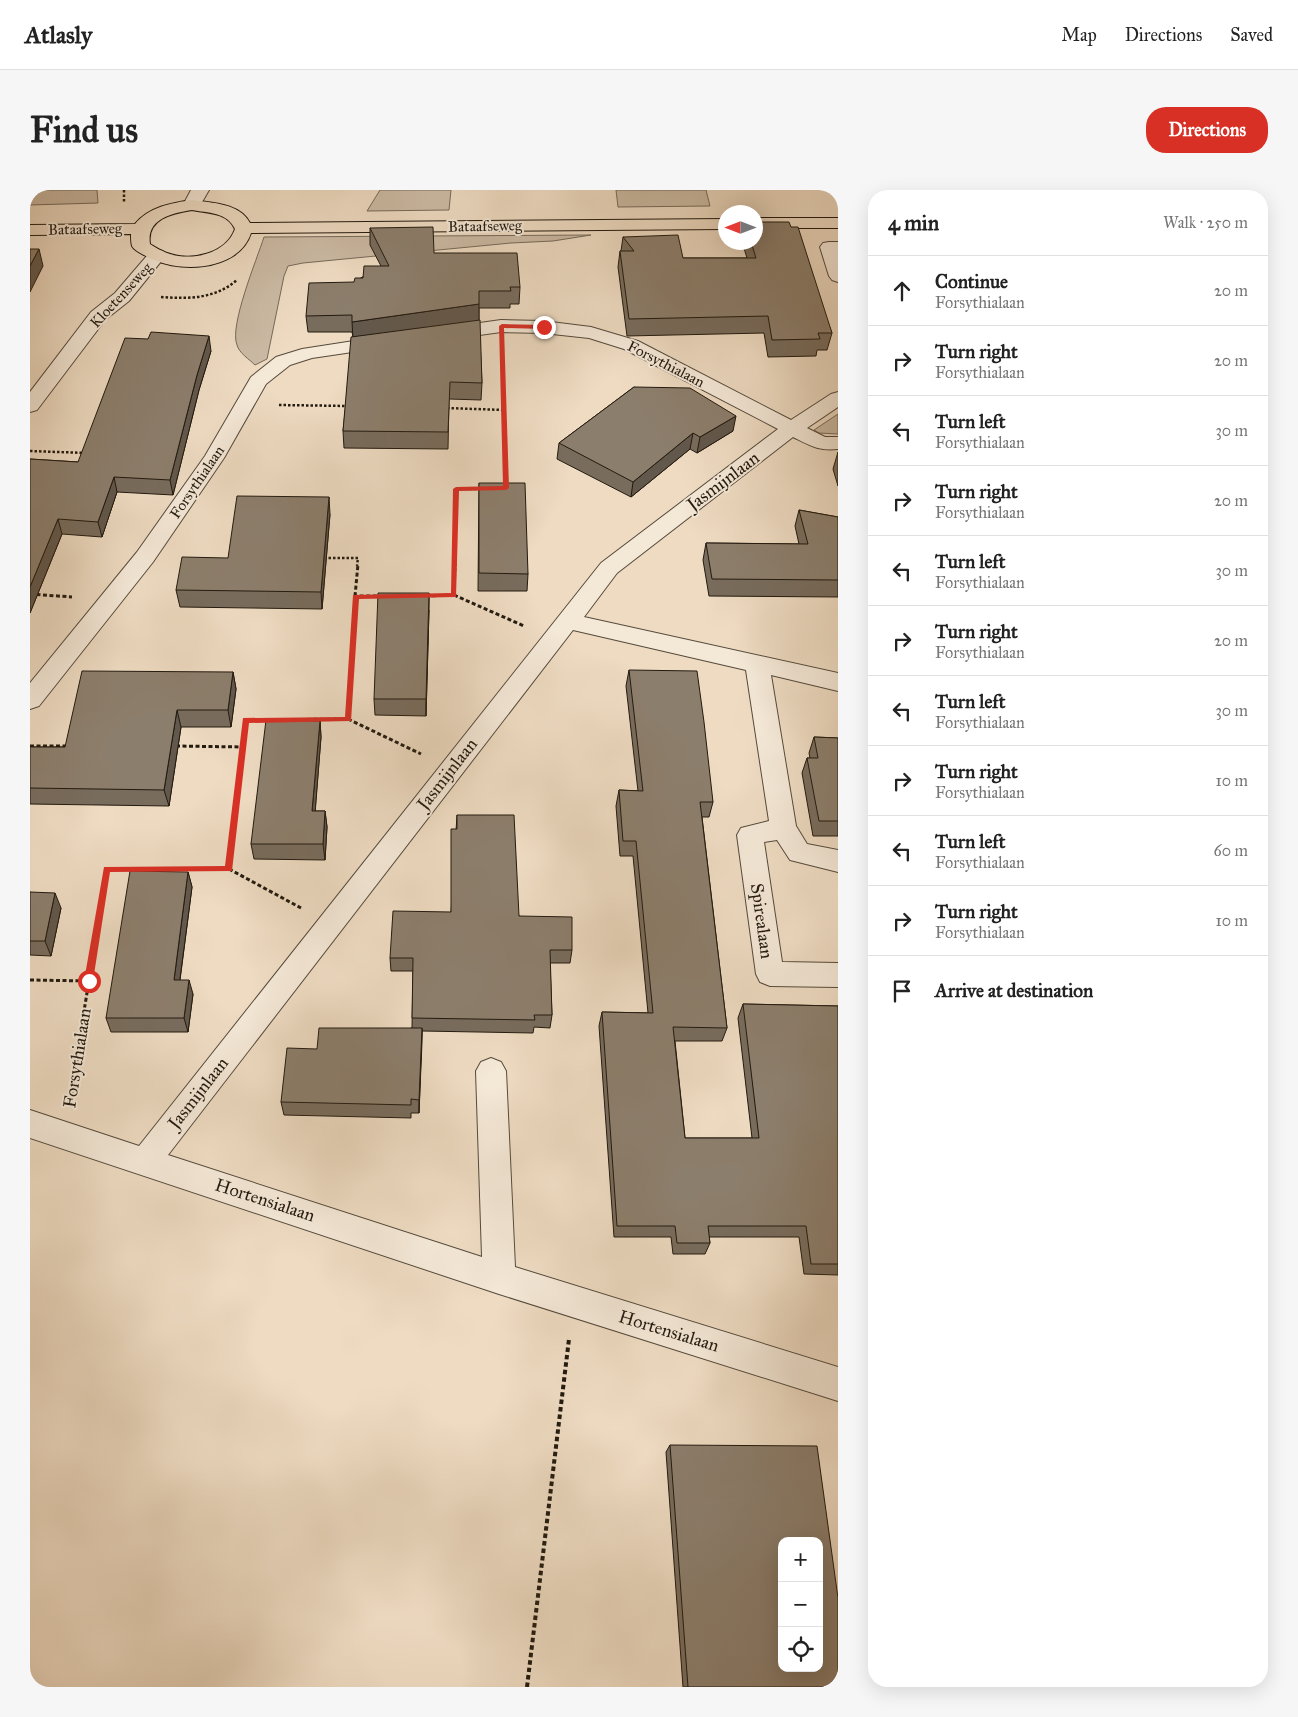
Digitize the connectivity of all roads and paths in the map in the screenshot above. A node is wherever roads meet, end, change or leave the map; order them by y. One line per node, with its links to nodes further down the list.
1 (124, 190): 3 (path)
2 (196, 198): 7 (main road); 8 (main road)
3 (124, 206)
4 (838, 223): 6 (main road)
5 (718, 224): 7 (main road, Bataafseweg)
6 (763, 224)
7 (245, 228): 11 (main road)
8 (140, 229): 9 (main road, Bataafseweg); 11 (main road)
9 (30, 230)
10 (838, 247): 12 (street)
11 (157, 255): 16 (street, Kloetenseweg)
12 (838, 276)
13 (502, 326): 15 (street, Forsythialaan); 19 (path); 20 (street, Forsythialaan)
14 (838, 398): 20 (street, Jasmijnlaan)
15 (246, 404): 17 (path); 34 (street, Forsythialaan)
16 (30, 406)
17 (355, 406)
18 (444, 408): 19 (path)
19 (504, 410): 25 (path)
20 (791, 429): 21 (street); 31 (street, Jasmijnlaan)
21 (838, 444)
22 (30, 451): 23 (path)
23 (88, 453)
24 (486, 488): 27 (path)
25 (506, 488)
26 (319, 558): 28 (path)
27 (454, 595): 30 (path); 31 (path)
28 (355, 596): 29 (path); 35 (path)
29 (385, 596)
30 (424, 596)
31 (560, 630): 32 (street); 40 (street, Jasmijnlaan)
32 (757, 664): 33 (street); 41 (street)
33 (838, 682)
34 (30, 700)
35 (348, 719): 39 (path); 40 (path)
36 (30, 746): 37 (path)
37 (78, 746)
38 (175, 746): 39 (path)
39 (243, 746): 43 (path)
40 (451, 769): 44 (street, Jasmijnlaan)
41 (783, 828): 42 (street); 45 (street, Spirealaan)
42 (838, 861)
43 (229, 869): 44 (path, Forsythialaan); 47 (path, Forsythialaan)
44 (330, 924): 51 (street, Jasmijnlaan)
45 (838, 975)
46 (30, 980): 47 (path, Forsythialaan)
47 (89, 981): 50 (path, Forsythialaan)
48 (492, 1071): 52 (street)
49 (30, 1124): 50 (street, Hortensialaan)
50 (65, 1135): 51 (street, Hortensialaan)
51 (145, 1161): 52 (street, Hortensialaan)
52 (499, 1278): 53 (street, Hortensialaan)
53 (573, 1301): 54 (street, Hortensialaan); 55 (path)
54 (838, 1384)
55 (527, 1687)

